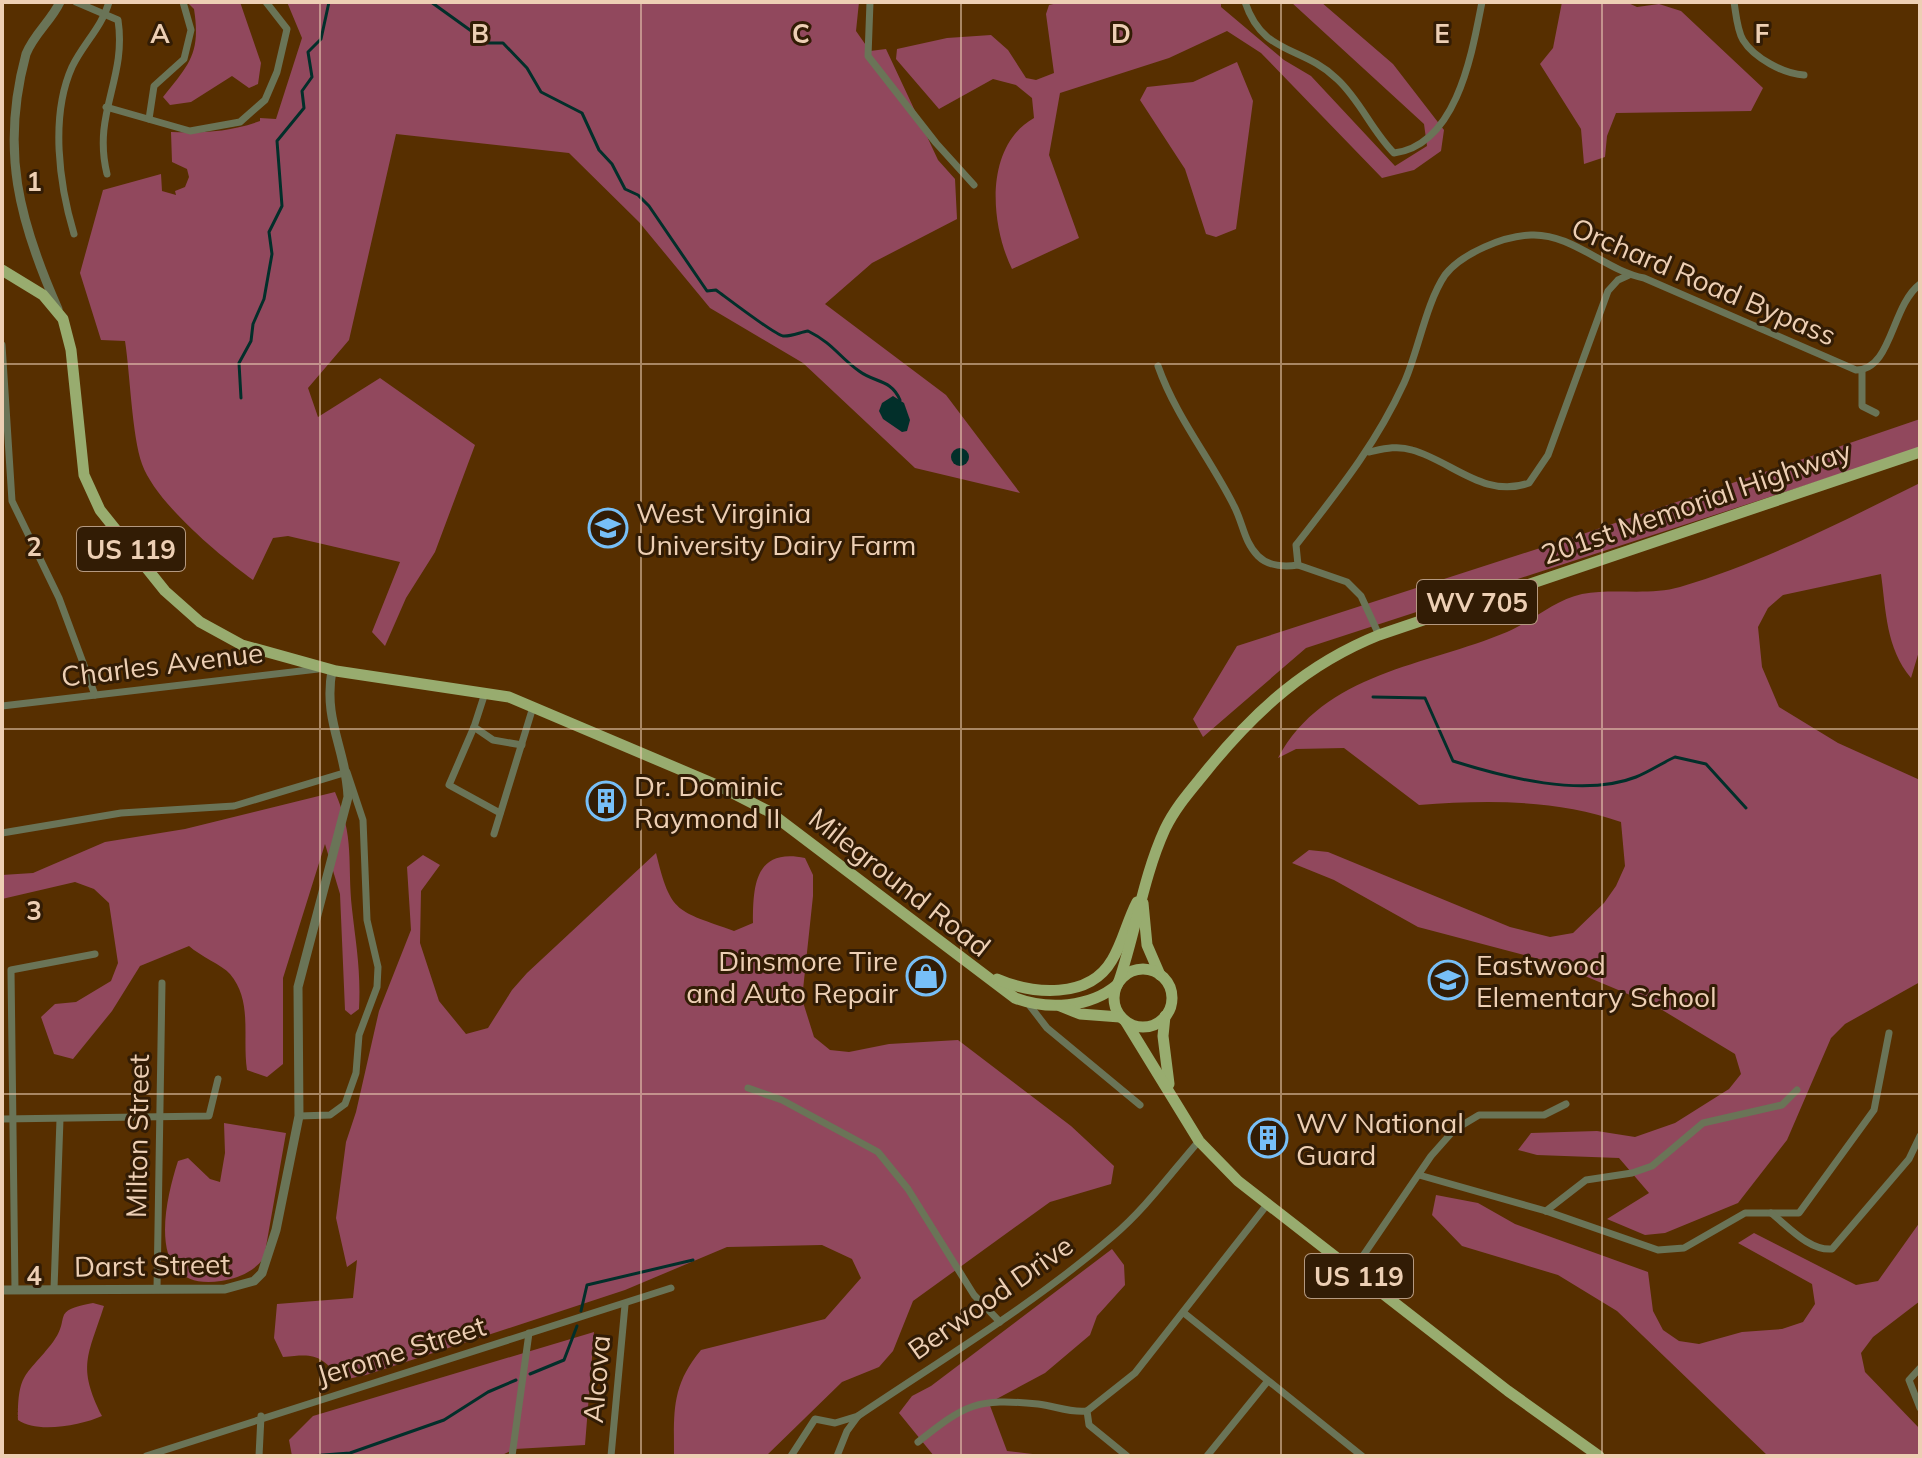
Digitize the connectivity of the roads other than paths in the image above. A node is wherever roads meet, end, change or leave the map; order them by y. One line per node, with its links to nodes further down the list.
1 (60, 2): 20 (street)
2 (76, 2): 10 (street)
3 (109, 2): 10 (street)
4 (183, 2): 13 (street)
5 (266, 2): 13 (street)
6 (870, 2): 15 (street)
7 (1245, 2): 8 (street)
8 (1482, 2)
9 (1734, 2): 11 (street)
10 (106, 13): 12 (street); 16 (street)
11 (1804, 75)
12 (106, 107): 13 (street); 14 (street)
13 (149, 119)
14 (107, 174)
15 (974, 185)
16 (74, 234)
17 (2, 270): 20 (main road)
18 (1630, 275): 23 (street, Orchard Road Bypass); 25 (street, Orchard Road Bypass); 25 (street)
19 (1920, 284): 23 (street, Orchard Road Bypass)
20 (63, 319): 29 (main road, US 119)
21 (2, 345): 31 (street)
22 (1158, 366): 27 (street)
23 (1862, 370): 24 (street)
24 (1876, 413)
25 (1369, 452): 27 (street, Orchard Road Bypass)
26 (1920, 452): 28 (main road, 201st Memorial Highway / WV 705)
27 (1298, 565): 28 (street)
28 (1379, 635): 40 (main road, 201st Memorial Highway / WV 705)
29 (332, 670): 30 (main road, Mileground Road / US 119); 31 (street, Charles Avenue); 36 (street)
30 (485, 691): 33 (main road, Mileground Road / US 119); 34 (street)
31 (95, 695): 32 (street, Charles Avenue)
32 (2, 706)
33 (533, 707): 35 (street); 42 (main road, Mileground Road / US 119)
34 (474, 727): 35 (street); 37 (street)
35 (522, 745): 37 (street)
36 (347, 772): 38 (street); 58 (street); 58 (street)
37 (500, 813): 39 (street)
38 (2, 833)
39 (494, 834)
40 (1142, 895): 42 (main road); 43 (main road, 201st Memorial Highway / WV 705); 45 (main road, 201st Memorial Highway / WV 705)
41 (95, 954): 59 (street)
42 (972, 968): 46 (main road, Mileground Road / US 119)
43 (1161, 975): 45 (main road); 48 (main road)
44 (162, 983): 57 (street, Milton Street)
45 (1118, 983): 47 (main road, Mileground Road / US 119); 49 (main road)
46 (1027, 1002): 47 (main road, Mileground Road / US 119); 56 (street, Mileground Road)
47 (1056, 1005): 49 (main road, Mileground Road / US 119)
48 (1165, 1016): 49 (main road); 53 (main road, US 119)
49 (1123, 1020): 53 (main road, US 119)
50 (1889, 1033): 66 (street)
51 (218, 1079): 57 (street)
52 (748, 1088): 75 (street)
53 (1169, 1089): 62 (main road, US 119)
54 (1797, 1090): 65 (street)
55 (1566, 1104): 63 (street)
56 (1140, 1105)
57 (158, 1115): 60 (street); 70 (street, Milton Street)
58 (299, 1116): 70 (street, Darst Street)
59 (6, 1119): 60 (street); 72 (street)
60 (60, 1119): 69 (street)
61 (1920, 1136): 66 (street)
62 (1199, 1141): 64 (main road, US 119); 75 (street, Berwood Drive)
63 (1419, 1175): 65 (street); 67 (street)
64 (1266, 1206): 67 (main road, US 119); 74 (street)
65 (1546, 1211): 66 (street)
66 (1770, 1211)
67 (1352, 1272): 94 (main road, US 119)
68 (671, 1288): 73 (street, Jerome Street)
69 (54, 1289): 70 (street, Darst Street); 72 (street, Darst Street)
70 (157, 1289)
71 (2, 1290): 72 (street, Darst Street)
72 (15, 1290)
73 (625, 1305): 76 (street, Jerome Street); 88 (street, Alcova)
74 (1184, 1313): 78 (street); 81 (street)
75 (1000, 1322): 83 (street, Berwood Drive)
76 (529, 1333): 82 (street, Jerome Street); 87 (street)
77 (1920, 1368): 79 (street)
78 (1267, 1382): 92 (street); 93 (street)
79 (1918, 1399): 80 (street)
80 (1920, 1408)
81 (1087, 1411): 84 (street); 91 (street)
82 (261, 1416): 85 (street, Jerome Street); 86 (street)
83 (858, 1416): 89 (street, Berwood Drive); 90 (street)
84 (918, 1442)
85 (146, 1456)
86 (259, 1456)
87 (512, 1456)
88 (611, 1456)
89 (791, 1456)
90 (837, 1456)
91 (1127, 1456)
92 (1207, 1456)
93 (1362, 1456)
94 (1599, 1456)

